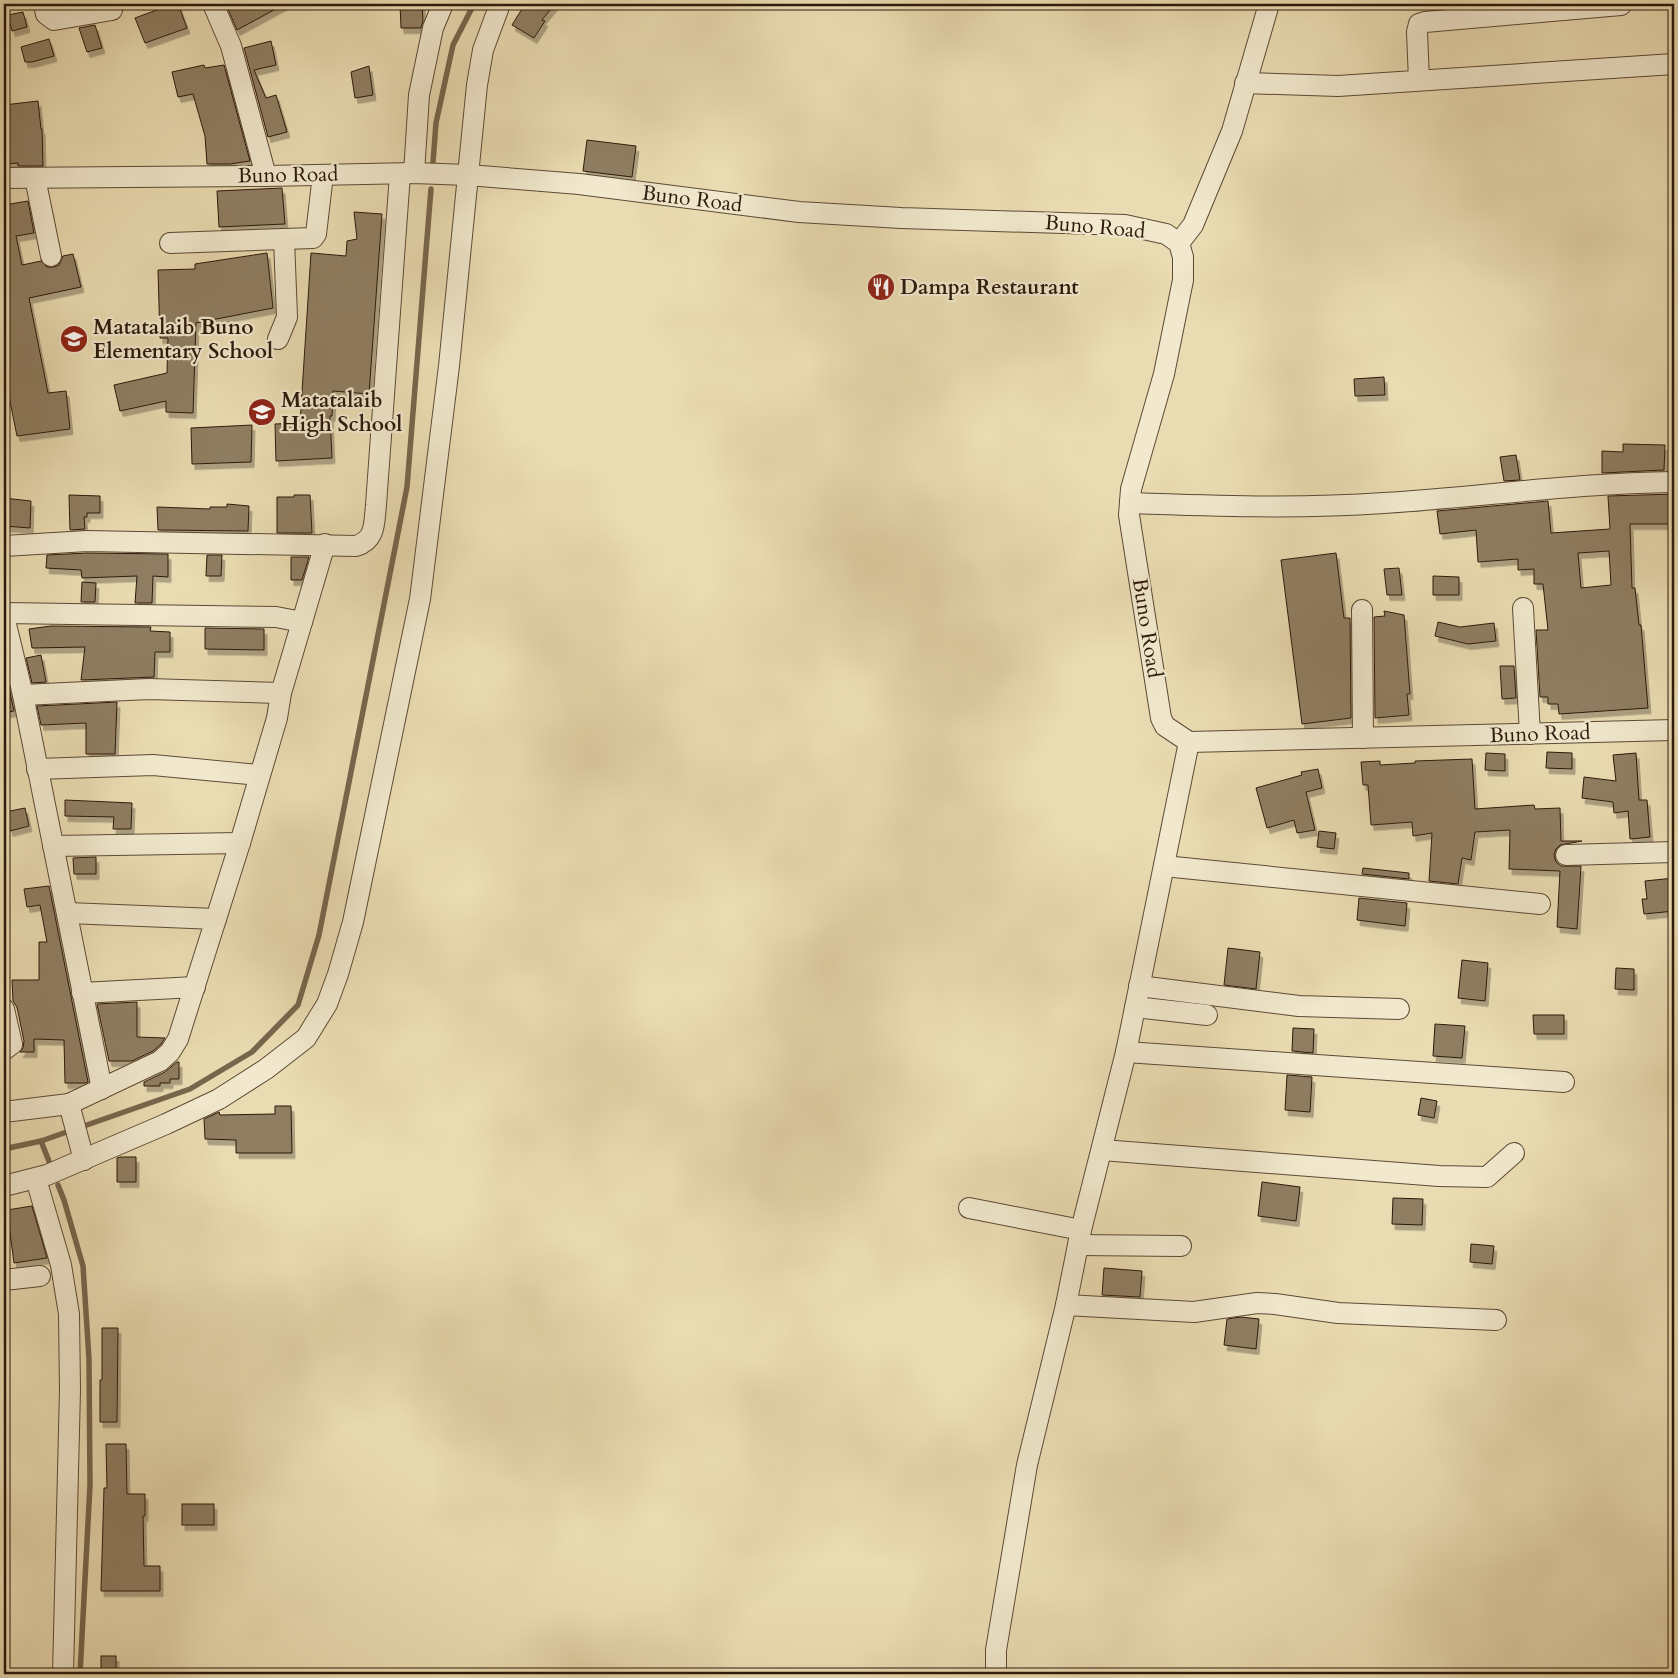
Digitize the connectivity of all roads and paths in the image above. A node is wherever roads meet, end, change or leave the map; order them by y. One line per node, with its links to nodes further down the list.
1 (44, 4): 7 (street)
2 (213, 4): 14 (street)
3 (443, 4): 11 (street)
4 (500, 4): 13 (street)
5 (1269, 4): 10 (street)
6 (1621, 5): 9 (street)
7 (112, 10)
8 (1674, 64): 9 (street)
9 (1419, 80): 10 (street)
10 (1245, 83): 19 (street)
11 (407, 174): 12 (street, Buno Road); 13 (street, Buno Road); 24 (street)
12 (323, 175): 14 (street, Buno Road); 17 (street)
13 (468, 175): 19 (street, Buno Road); 60 (street)
14 (266, 176): 16 (street, Buno Road)
15 (4, 178): 16 (street, Buno Road)
16 (35, 178): 20 (street)
17 (284, 239): 18 (street); 21 (street)
18 (170, 243)
19 (1178, 243): 23 (street, Buno Road)
20 (51, 256)
21 (278, 339)
22 (1674, 482): 23 (street)
23 (1130, 503): 35 (street, Buno Road)
24 (325, 544): 25 (street); 29 (street)
25 (4, 546)
26 (1523, 608): 33 (street)
27 (1362, 610): 34 (street)
28 (4, 614): 29 (street); 31 (street)
29 (302, 622): 30 (street)
30 (281, 693): 31 (street); 37 (street)
31 (23, 695): 36 (street)
32 (1674, 730): 33 (street, Buno Road)
33 (1530, 734): 34 (street, Buno Road)
34 (1363, 738): 35 (street, Buno Road)
35 (1189, 742): 42 (street)
36 (37, 769): 37 (street); 39 (street)
37 (259, 775): 38 (street)
38 (240, 843): 39 (street); 45 (street)
39 (53, 846): 44 (street)
40 (1674, 852): 41 (street)
41 (1566, 855)
42 (1164, 866): 43 (street); 46 (street)
43 (1540, 904)
44 (68, 913): 45 (street); 48 (street)
45 (216, 919): 47 (street)
46 (1139, 986): 49 (street); 51 (street)
47 (195, 987): 48 (street); 56 (street)
48 (82, 993): 56 (street)
49 (1135, 1007): 52 (street); 54 (street)
50 (4, 1009): 53 (street)
51 (1399, 1009)
52 (1207, 1015)
53 (4, 1050)
54 (1126, 1052): 55 (street); 59 (street)
55 (1564, 1082)
56 (102, 1089): 57 (street)
57 (70, 1107): 58 (street); 60 (street)
58 (4, 1112)
59 (1102, 1150): 61 (street); 65 (street)
60 (81, 1152): 62 (street)
61 (1514, 1153)
62 (36, 1179): 63 (street); 71 (street)
63 (4, 1186)
64 (969, 1208): 65 (street)
65 (1080, 1237): 66 (street); 69 (street)
66 (1182, 1246)
67 (40, 1276): 68 (street)
68 (4, 1280)
69 (1066, 1305): 70 (street); 72 (street)
70 (1496, 1320)
71 (63, 1674)
72 (996, 1674)

